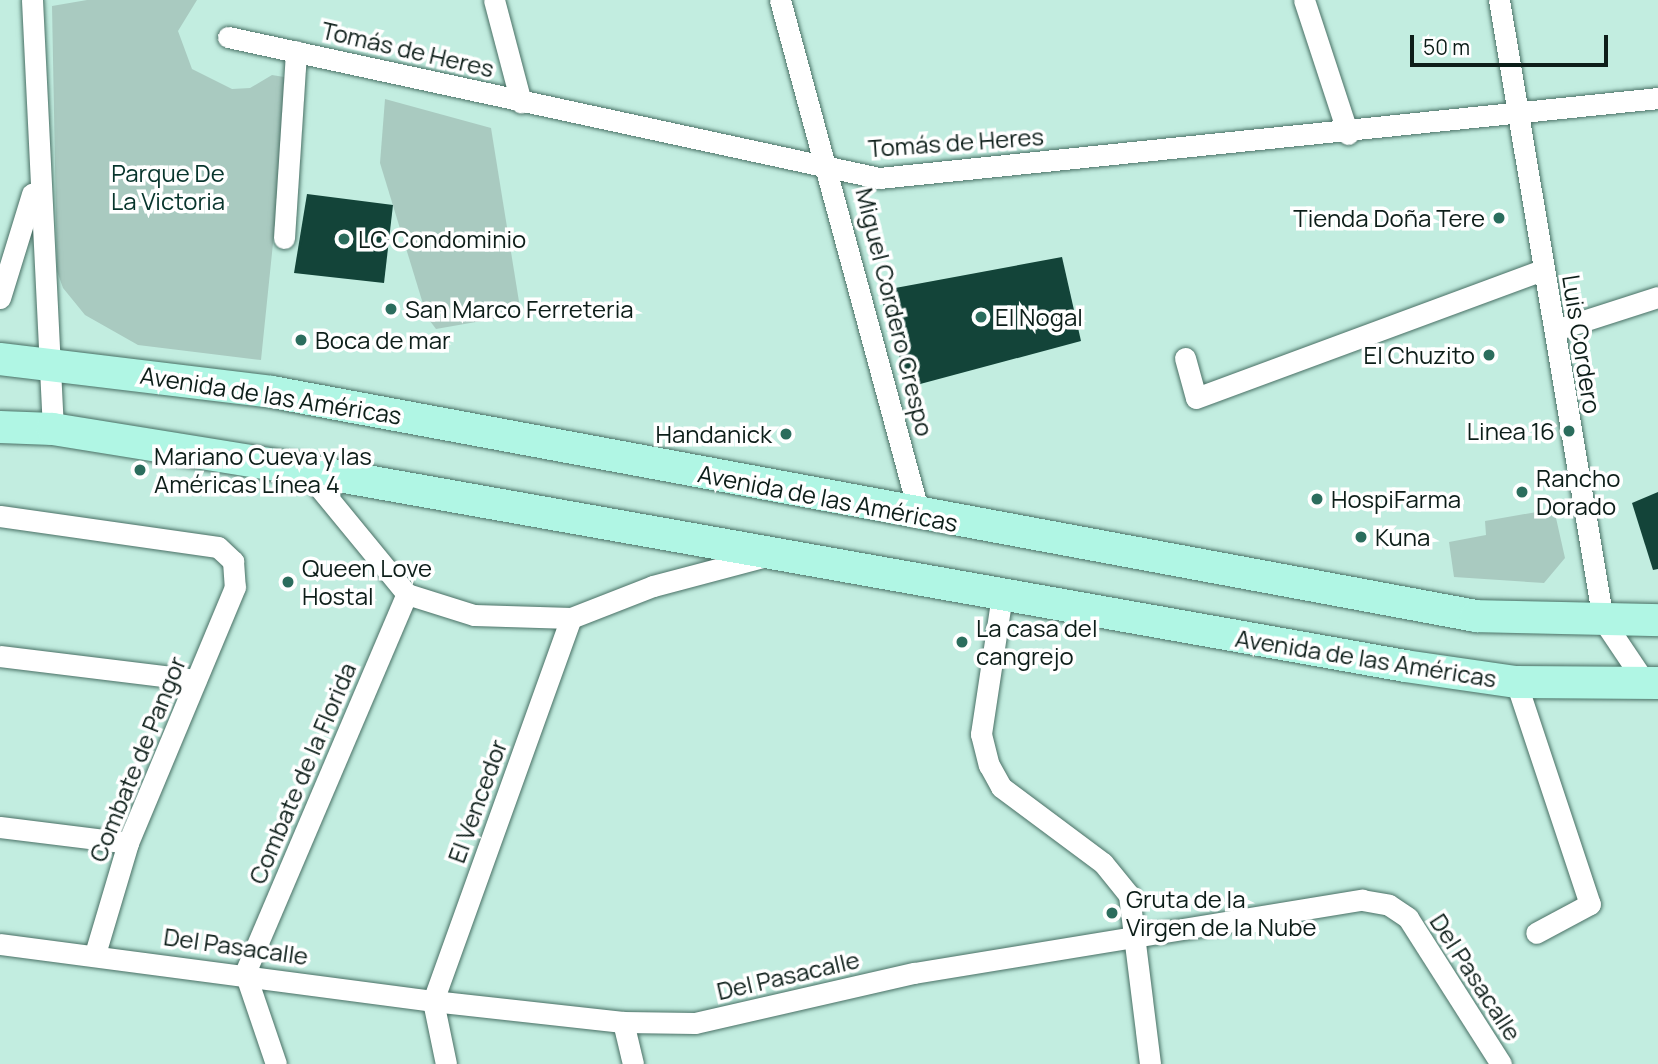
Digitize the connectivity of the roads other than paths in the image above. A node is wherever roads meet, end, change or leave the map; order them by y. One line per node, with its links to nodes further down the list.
1 (32, 0): 12 (street)
2 (494, 0): 9 (street)
3 (780, 0): 13 (street, Miguel Cordero Crespo)
4 (1304, 0): 11 (street)
5 (1499, 0): 10 (street, Luis Cordero)
6 (228, 37): 7 (street, Tomás de Heres)
7 (296, 51): 9 (street, Tomás de Heres); 14 (street)
8 (1658, 98): 10 (street, Tomás de Heres)
9 (521, 102): 13 (street, Tomás de Heres)
10 (1519, 114): 11 (street, Tomás de Heres); 15 (street, Luis Cordero)
11 (1348, 134): 13 (street, Tomás de Heres)
12 (37, 172): 17 (street); 21 (street)
13 (832, 172): 26 (street, Miguel Cordero Crespo)
14 (284, 237)
15 (1544, 269): 18 (street, Luis Cordero); 19 (street)
16 (1658, 297): 18 (street)
17 (0, 298)
18 (1555, 330): 31 (street, Luis Cordero)
19 (1185, 358)
20 (0, 359): 21 (main road, Avenida de las Américas)
21 (50, 361): 23 (street); 26 (main road, Avenida de las Américas)
22 (0, 427): 23 (main road, Avenida de las Américas)
23 (53, 429): 24 (main road, Avenida de las Américas)
24 (305, 470): 27 (main road, Avenida de las Américas); 28 (street)
25 (0, 516): 34 (street, Combate de Pangor)
26 (920, 517): 31 (main road, Avenida de las Américas)
27 (780, 554): 29 (main road, Avenida de las Américas); 30 (street)
28 (407, 594): 30 (street); 43 (street, Combate de la Florida)
29 (1002, 595): 35 (main road, Avenida de las Américas); 40 (street)
30 (571, 618): 44 (street, El Vencedor)
31 (1603, 620): 32 (main road, Avenida de las Américas); 36 (street, Luis Cordero)
32 (1658, 620)
33 (0, 656): 34 (street)
34 (196, 680): 38 (street, Combate de Pangor)
35 (1516, 682): 36 (main road, Avenida de las Américas); 39 (street)
36 (1652, 684)
37 (0, 827): 38 (street)
38 (128, 843): 42 (street, Combate de Pangor)
39 (1536, 933)
40 (1139, 936): 45 (street, Del Pasacalle); 49 (street); 50 (street, Del Pasacalle)
41 (0, 944): 42 (street, Del Pasacalle)
42 (95, 954): 43 (street, Del Pasacalle)
43 (245, 973): 44 (street, Del Pasacalle); 46 (street)
44 (433, 1001): 45 (street, Del Pasacalle); 47 (street)
45 (623, 1022): 48 (street)
46 (276, 1064)
47 (446, 1064)
48 (633, 1064)
49 (1150, 1064)
50 (1501, 1064)

